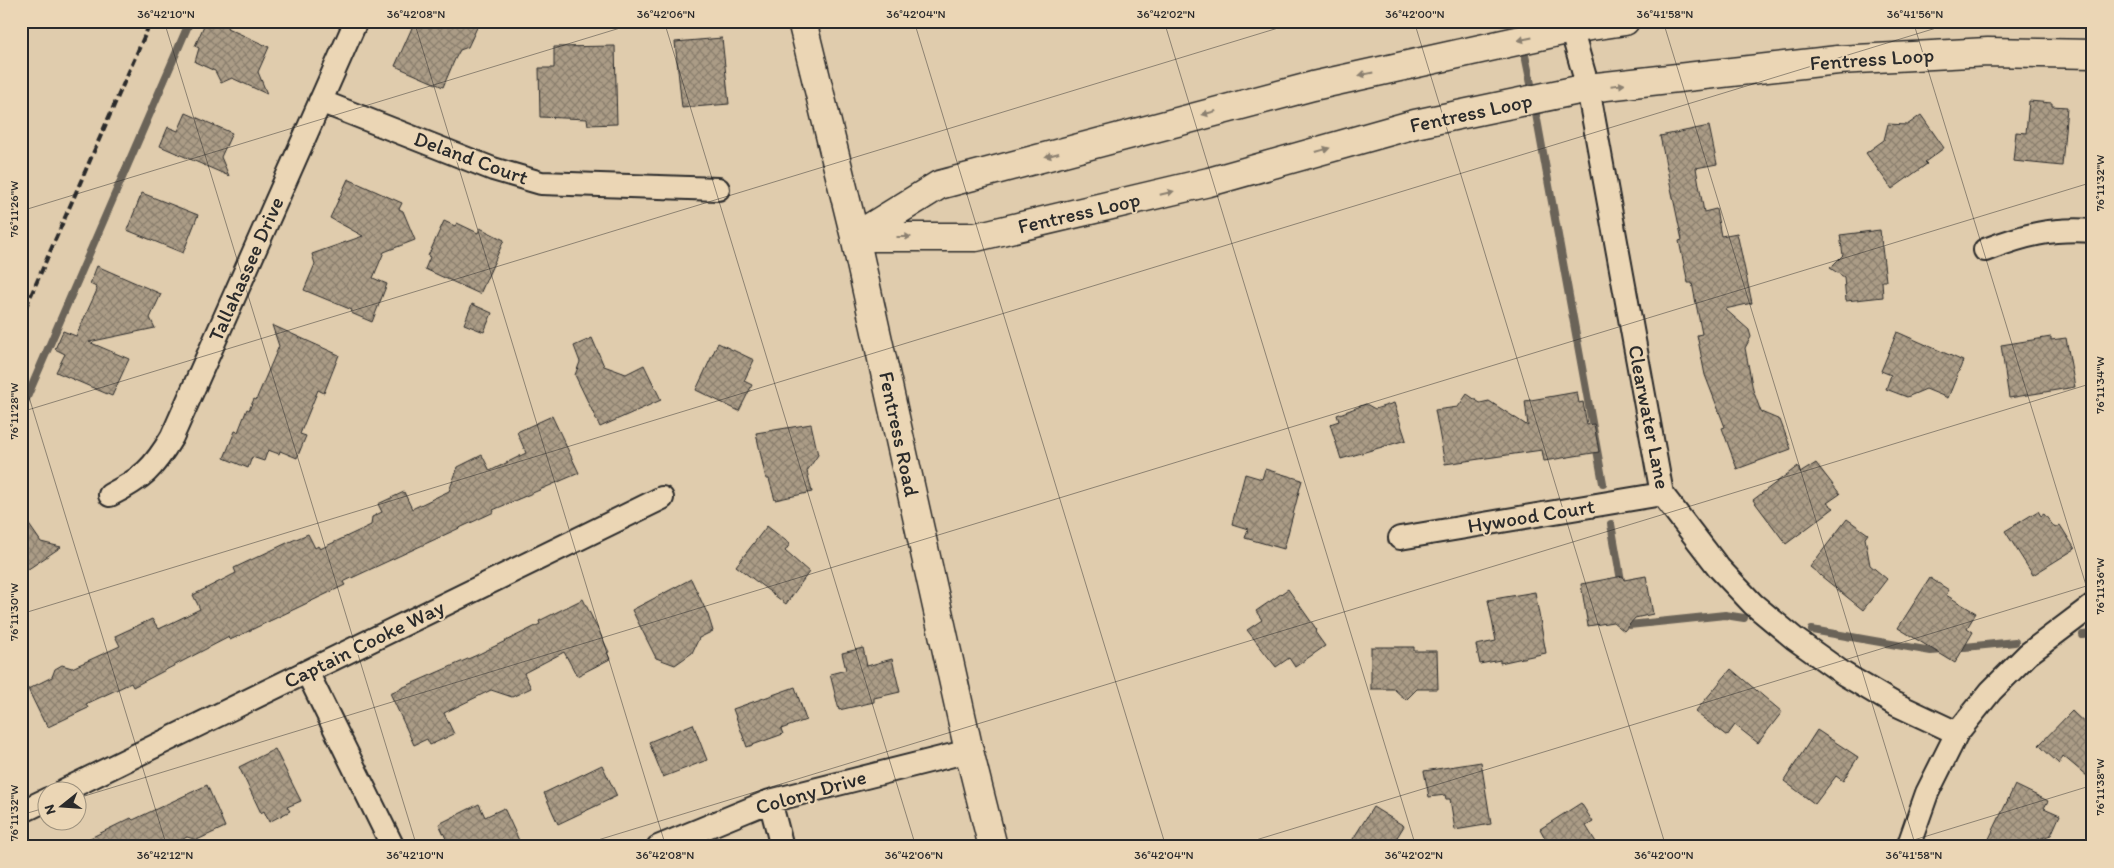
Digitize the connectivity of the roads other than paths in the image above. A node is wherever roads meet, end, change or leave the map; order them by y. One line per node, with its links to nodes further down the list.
1 (356, 21): 7 (street, Tallahassee Drive)
2 (802, 21): 10 (street, Fentress Road)
3 (1625, 21): 4 (street)
4 (1570, 25): 6 (street, Clearwater Lane); 10 (street, one-way to 10)
5 (2093, 54): 6 (street, Fentress Loop, one-way to 5)
6 (1588, 88): 10 (street, Fentress Loop, one-way to 6); 12 (street, Clearwater Lane)
7 (320, 101): 8 (street, Deland Court); 13 (street, Tallahassee Drive)
8 (718, 189)
9 (2093, 231): 11 (street)
10 (855, 238): 19 (street, Fentress Road)
11 (1985, 250)
12 (1662, 494): 15 (street, Hywood Court); 18 (street, Clearwater Lane)
13 (110, 495)
14 (662, 498): 17 (street, Captain Cooke Way)
15 (1400, 538)
16 (2093, 605): 18 (street)
17 (307, 672): 20 (street, Captain Cooke Way); 24 (street)
18 (1957, 733): 28 (street)
19 (969, 751): 21 (street, Colony Drive); 27 (street, Fentress Road)
20 (86, 780)
21 (770, 801): 25 (street, Colony Drive); 26 (street)
22 (38, 804): 23 (street)
23 (21, 812)
24 (393, 847)
25 (658, 847)
26 (782, 847)
27 (993, 847)
28 (1908, 847)

